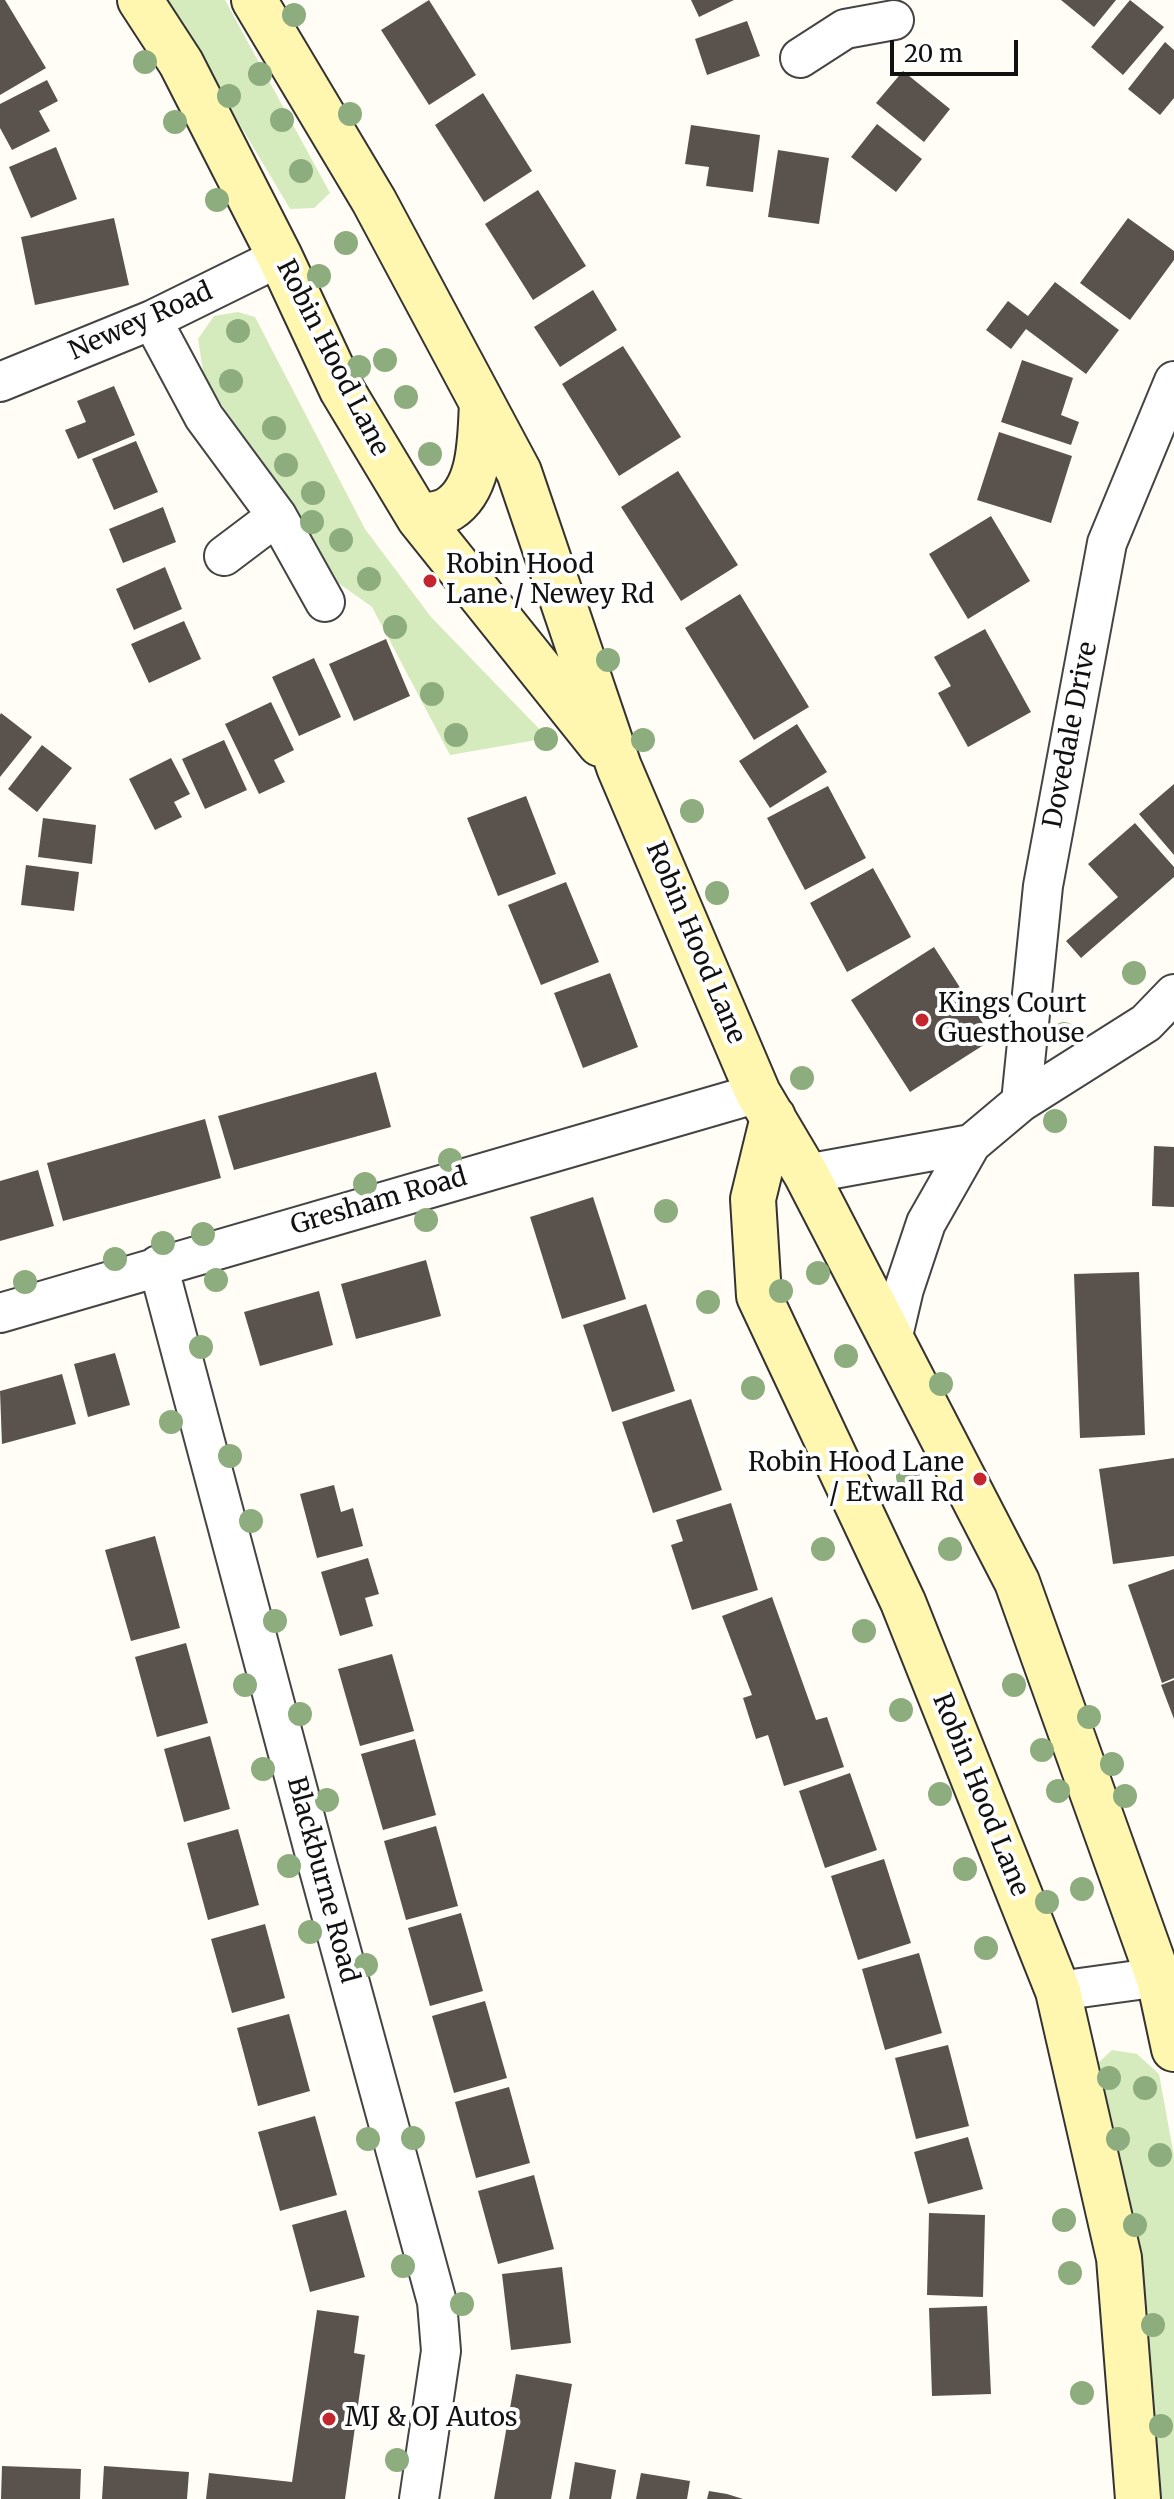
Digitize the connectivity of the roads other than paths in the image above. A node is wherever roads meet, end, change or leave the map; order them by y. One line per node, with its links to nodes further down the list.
1 (140, 0): 6 (street, Robin Hood Lane)
2 (254, 0): 10 (street, Robin Hood Lane)
3 (838, 14): 4 (street); 5 (street)
4 (894, 20)
5 (800, 58)
6 (280, 257): 7 (street, Newey Road); 12 (street, Robin Hood Lane)
7 (152, 320): 9 (street, Newey Road); 11 (street)
8 (1174, 381): 18 (street, Dovedale Drive)
9 (0, 382)
10 (482, 403): 12 (street); 15 (street, Robin Hood Lane)
11 (277, 516): 13 (street); 14 (street)
12 (419, 518): 15 (street, Robin Hood Lane)
13 (224, 556)
14 (325, 602)
15 (619, 767): 19 (street, Robin Hood Lane)
16 (1174, 994): 17 (street)
17 (1160, 1023): 18 (street)
18 (1021, 1102): 20 (street)
19 (766, 1105): 21 (street, Robin Hood Lane); 22 (street, Robin Hood Lane); 23 (street, Gresham Road)
20 (971, 1144): 21 (street); 25 (street)
21 (806, 1174): 22 (street); 25 (street, Robin Hood Lane)
22 (753, 1199): 27 (street, Robin Hood Lane)
23 (158, 1265): 24 (street, Gresham Road); 29 (street, Blackburne Road)
24 (0, 1313)
25 (892, 1340): 26 (street, Robin Hood Lane)
26 (1166, 1977): 27 (street); 28 (street, Robin Hood Lane)
27 (1058, 1991): 30 (street, Robin Hood Lane)
28 (1174, 2049)
29 (419, 2499)
30 (1138, 2499)

